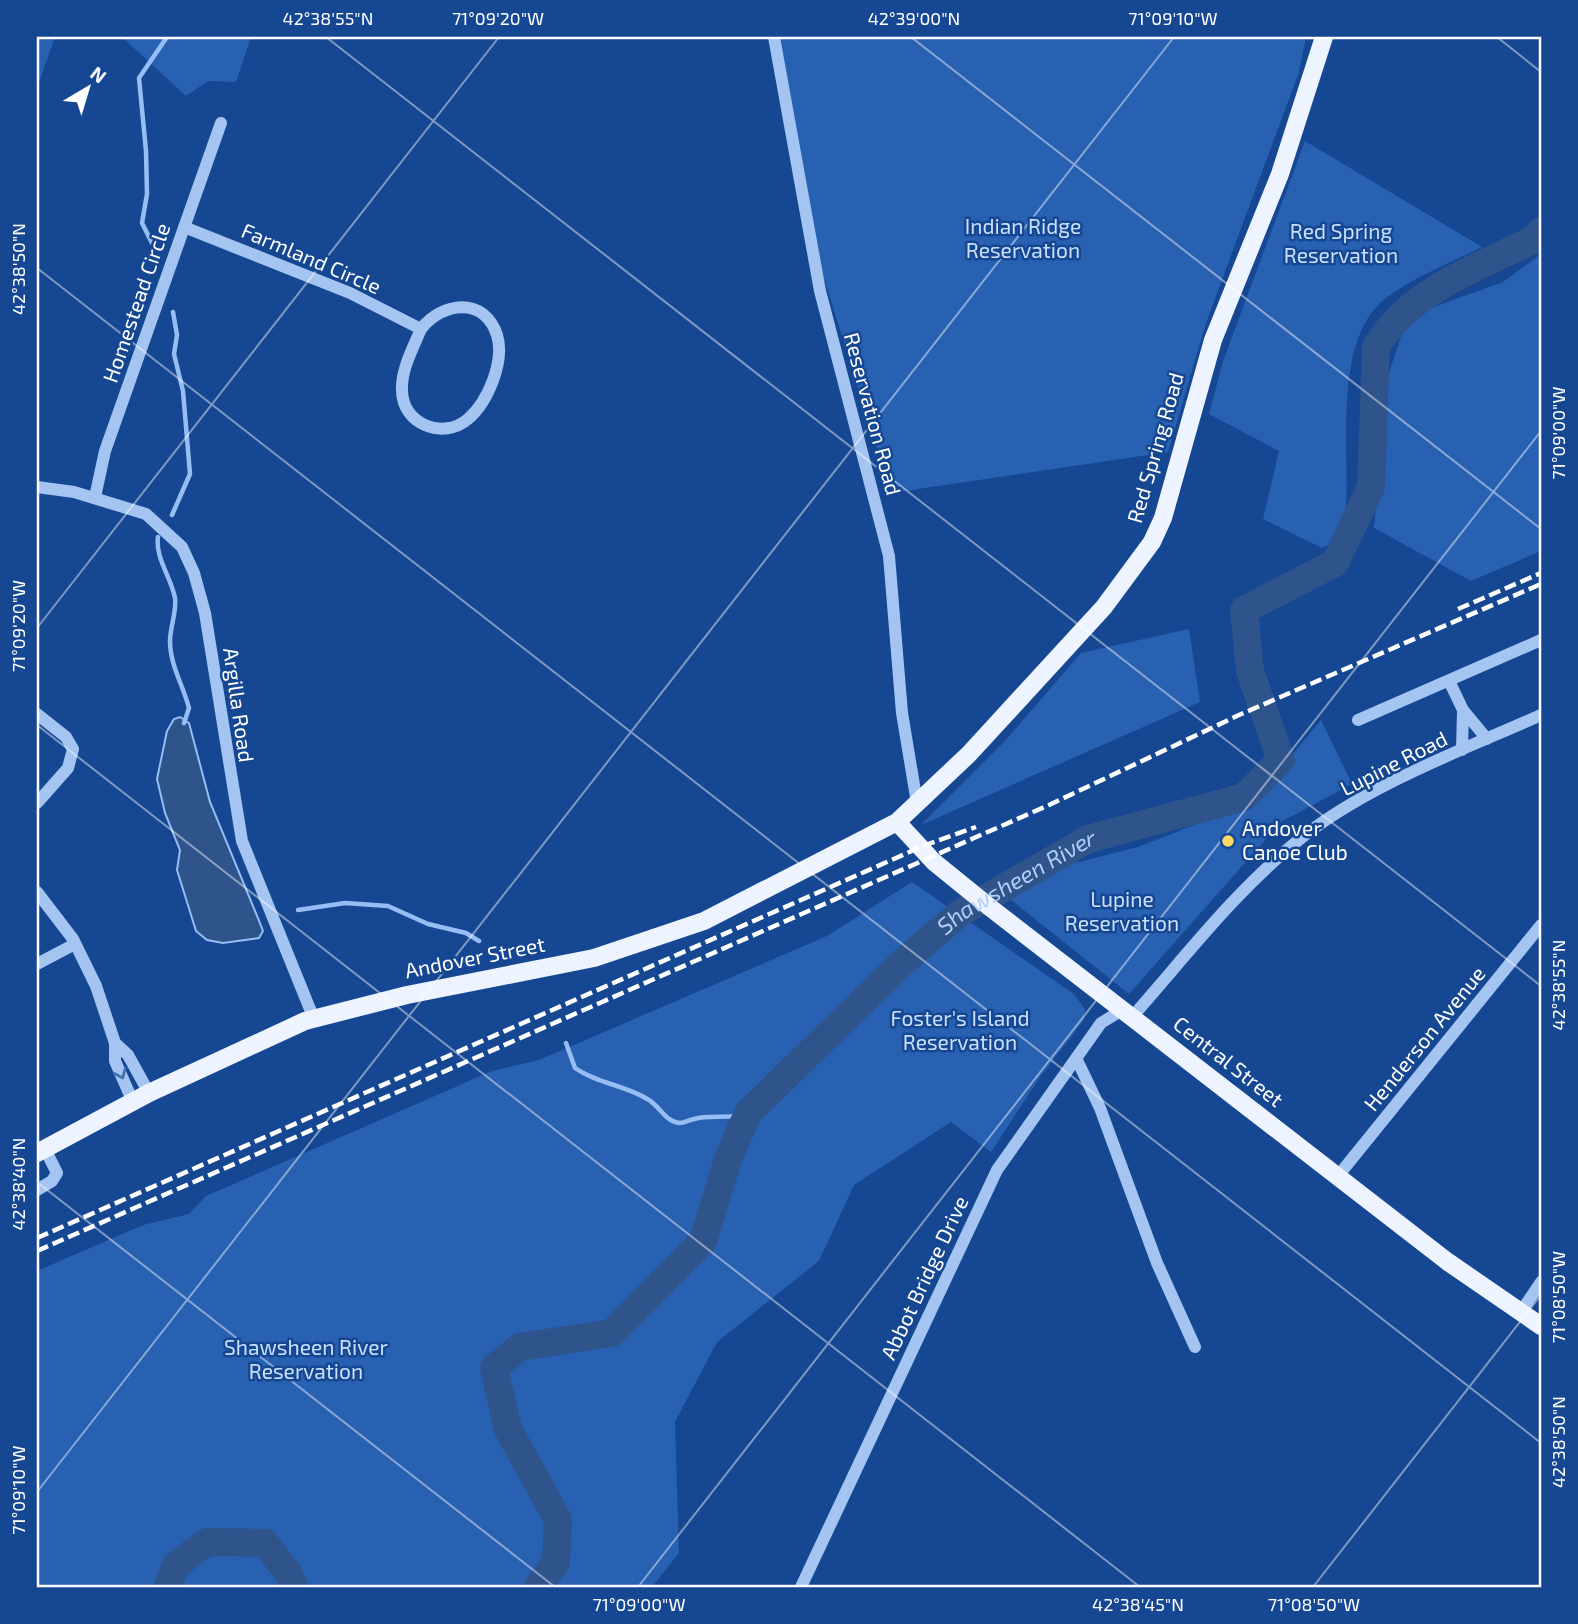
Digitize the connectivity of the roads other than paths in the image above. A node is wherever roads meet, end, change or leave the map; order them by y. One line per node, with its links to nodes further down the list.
1 (774, 37): 17 (street, Reservation Road)
2 (1324, 37): 17 (main road, Red Spring Road)
3 (221, 122): 4 (street, Homestead Circle)
4 (184, 227): 5 (street, Farmland Circle); 7 (street, Homestead Circle)
5 (421, 329): 5 (street)
6 (37, 486): 7 (street, Argilla Road)
7 (96, 497): 24 (street, Argilla Road)
8 (1541, 640): 9 (street)
9 (1450, 683): 10 (street); 13 (street)
10 (1463, 710): 14 (street); 15 (street)
11 (37, 714): 16 (street)
12 (1541, 715): 14 (street, Lupine Road)
13 (1358, 720)
14 (1488, 739): 15 (street, Lupine Road)
15 (1462, 750): 23 (street, Lupine Road)
16 (37, 803)
17 (917, 803): 18 (main road, Andover Street)
18 (897, 822): 23 (main road, Central Street); 24 (main road, Andover Street)
19 (37, 892): 21 (street)
20 (1541, 925): 29 (street, Henderson Avenue)
21 (75, 944): 22 (street); 25 (street)
22 (37, 964)
23 (1127, 1013): 26 (street, Abbot Bridge Drive); 29 (main road, Central Street)
24 (314, 1019): 27 (main road, Andover Street)
25 (115, 1043): 27 (street); 27 (street, one-way to 27)
26 (1077, 1060): 34 (street); 35 (street, Abbot Bridge Drive)
27 (141, 1098): 28 (main road, Andover Street)
28 (41, 1151): 30 (street)
29 (1338, 1177): 32 (main road, Central Street)
30 (37, 1189)
31 (1541, 1282): 32 (street)
32 (1520, 1312): 33 (main road, Central Street)
33 (1541, 1326)
34 (1195, 1347)
35 (801, 1587)

